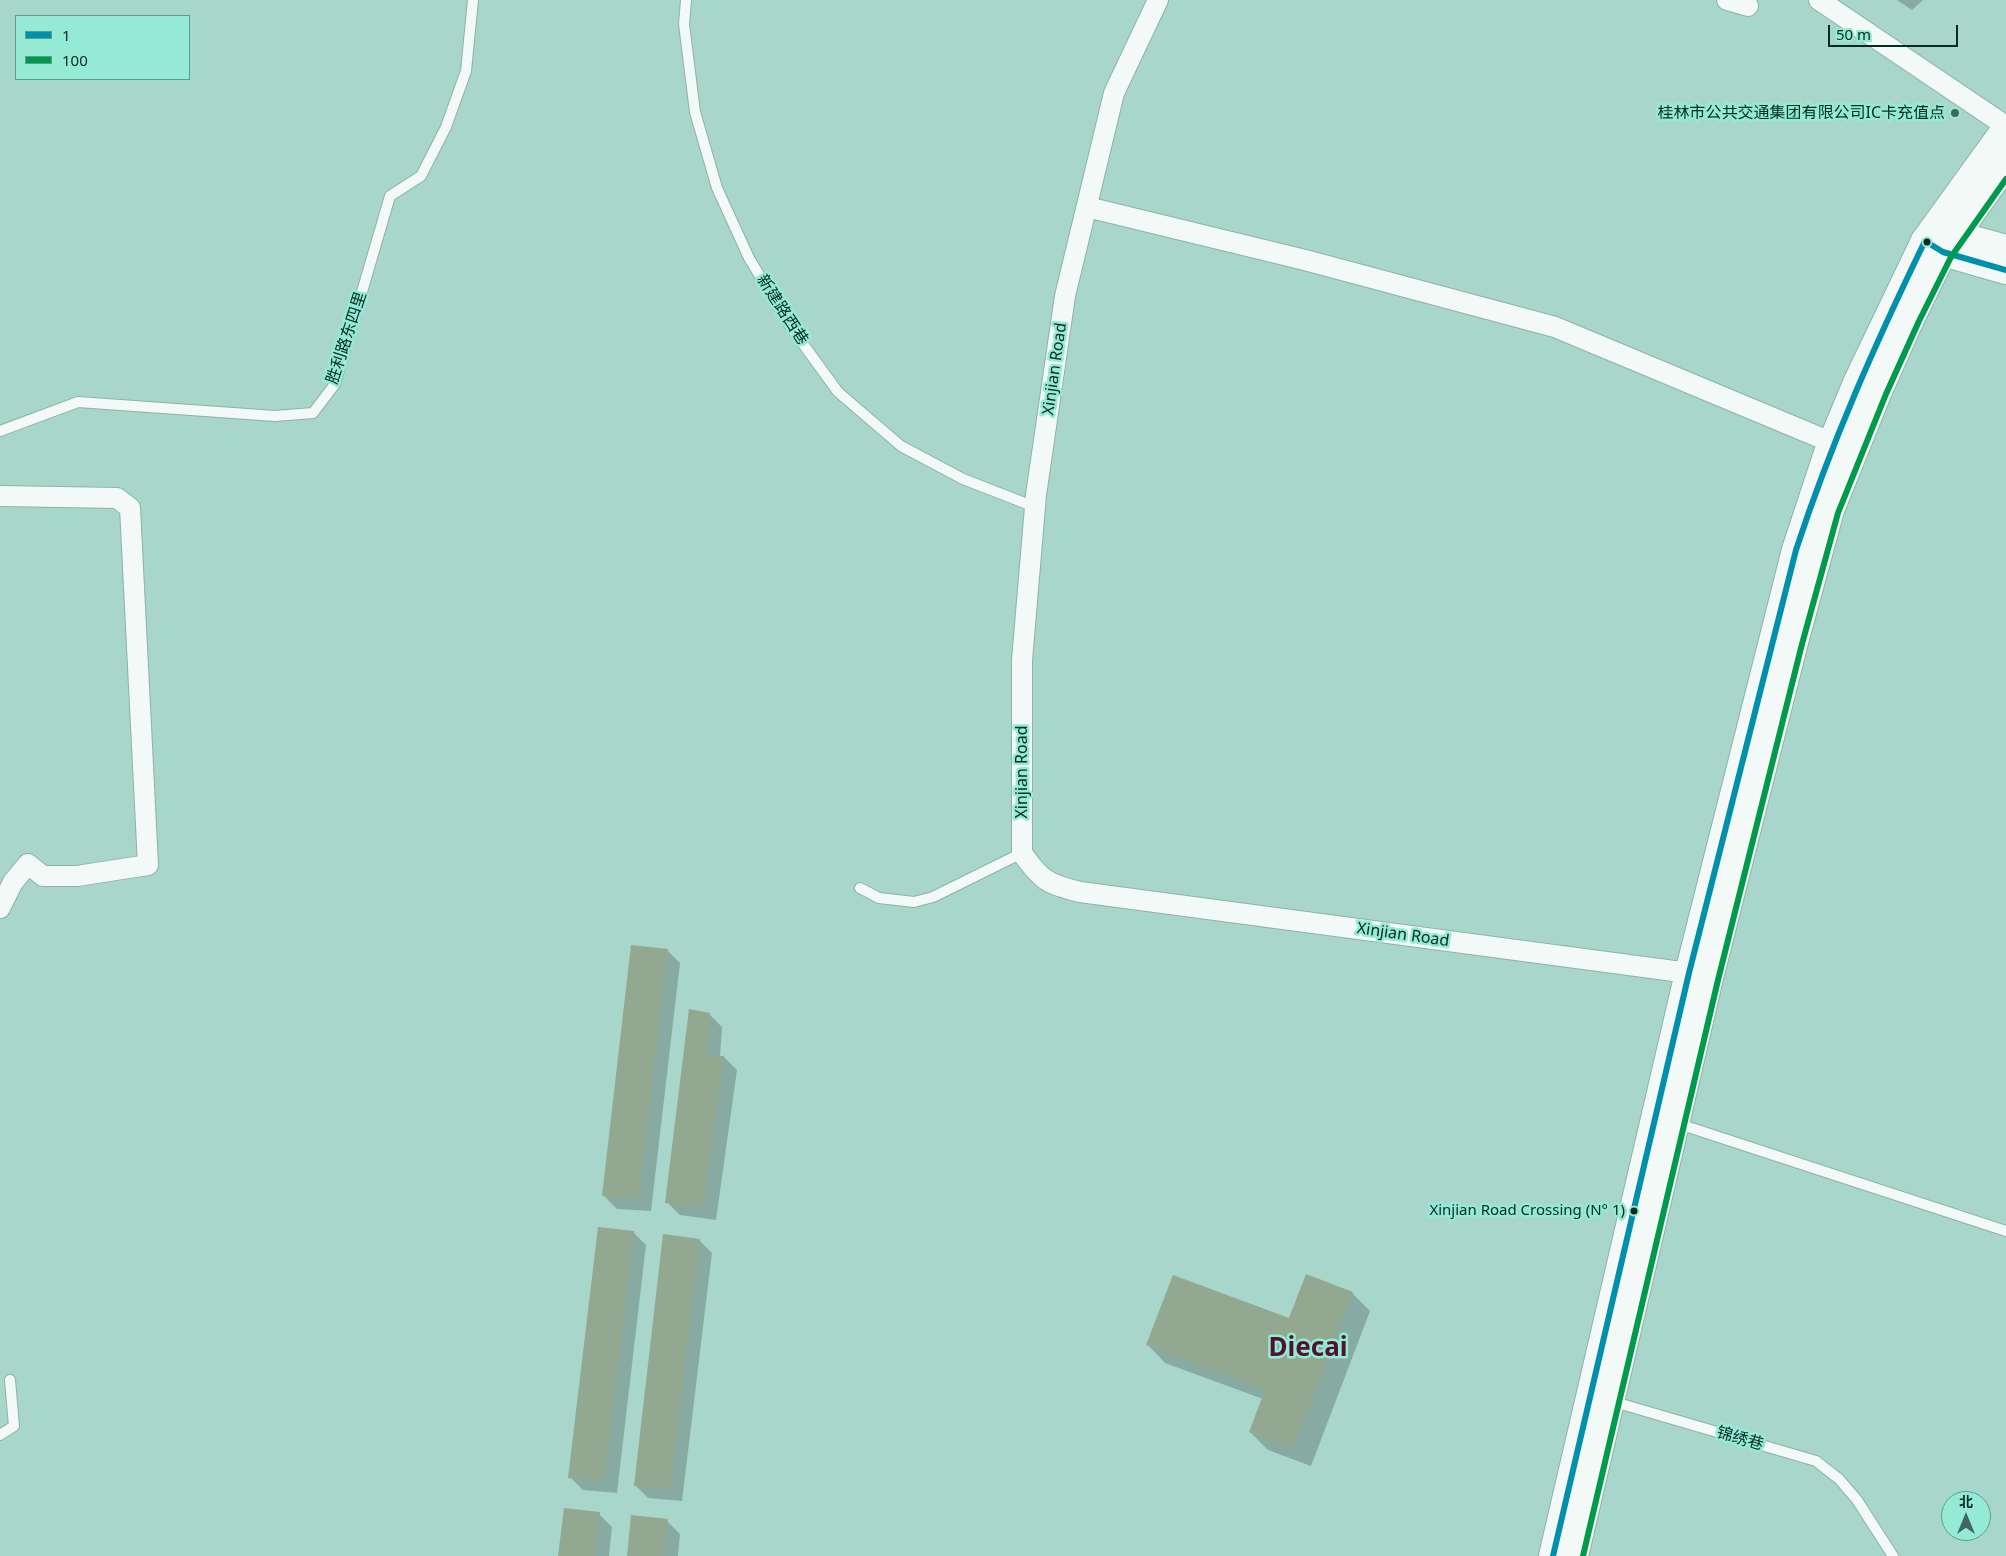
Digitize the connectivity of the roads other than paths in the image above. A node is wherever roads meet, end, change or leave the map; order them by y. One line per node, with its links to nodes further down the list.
1 (473, 0): 13 (lane, 胜利路东四里)
2 (686, 0): 16 (lane, 新建路西巷)
3 (1158, 0): 9 (street, Xinjian Road)
4 (1727, 0): 6 (street)
5 (1819, 0): 7 (street)
6 (1748, 6)
7 (2006, 127): 10 (main road)
8 (2006, 164): 10 (main road)
9 (1087, 207): 14 (street); 16 (street, Xinjian Road)
10 (1941, 243): 11 (main road); 12 (main road); 14 (main road); 20 (main road)
11 (2006, 249)
12 (2006, 270)
13 (0, 431)
14 (1833, 443): 20 (main road)
15 (0, 496): 19 (street)
16 (1035, 507): 17 (street, Xinjian Road)
17 (1022, 853): 18 (lane); 20 (street, Xinjian Road)
18 (860, 888)
19 (0, 908)
20 (1699, 975): 21 (main road); 26 (main road)
21 (1676, 1123): 22 (lane); 24 (main road)
22 (2006, 1230)
23 (10, 1380): 25 (lane)
24 (1610, 1401): 27 (main road); 28 (lane, 锦绣巷)
25 (0, 1435)
26 (1553, 1556)
27 (1574, 1556)
28 (1893, 1556)

